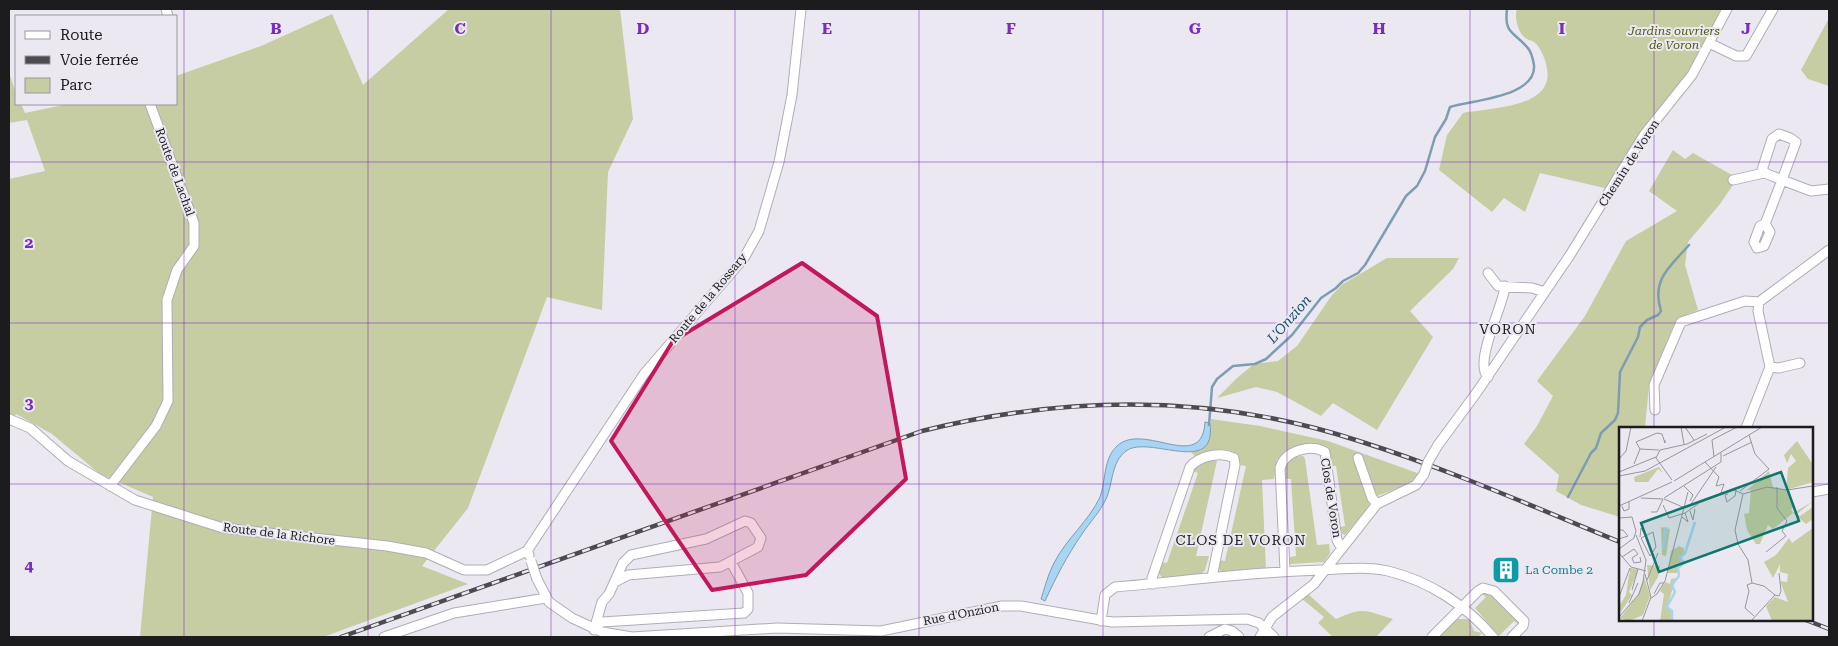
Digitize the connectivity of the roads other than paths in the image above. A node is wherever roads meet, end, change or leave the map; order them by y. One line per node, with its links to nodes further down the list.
1 (801, 9): 28 (street, Route de la Rossary)
2 (1727, 9): 4 (street, Chemin de Voron)
3 (1773, 9): 4 (street)
4 (1709, 43): 14 (street, Chemin de Voron)
5 (150, 105): 23 (street, Route de Lachal)
6 (1764, 172): 7 (street); 8 (street); 8 (street)
7 (1733, 180)
8 (1782, 180): 9 (street); 10 (street)
9 (1829, 189)
10 (1765, 224)
11 (1829, 250): 15 (street)
12 (1488, 273): 13 (street)
13 (1506, 286): 14 (street); 18 (street)
14 (1545, 292): 18 (street, Chemin de Voron)
15 (1759, 302): 17 (street); 19 (street)
16 (1800, 363): 17 (street)
17 (1770, 367): 21 (street)
18 (1488, 377): 26 (street, Chemin de Voron, bridge)
19 (1655, 410)
20 (9, 418): 23 (street, Route de la Richore)
21 (1746, 427)
22 (1358, 458): 26 (street)
23 (110, 486): 28 (street, Route de la Richore)
24 (1829, 490): 25 (street)
25 (1813, 492)
26 (1377, 504): 27 (street)
27 (1342, 549): 30 (street, Clos de Voron); 31 (street)
28 (527, 551): 35 (street, Rue d'Onzion, bridge)
29 (732, 562): 33 (street); 33 (street); 38 (street)
30 (1285, 570): 31 (street); 32 (street)
31 (1326, 570): 36 (street); 39 (street)
32 (1212, 577): 34 (street); 34 (street)
33 (615, 582): 38 (street)
34 (1152, 584): 37 (street)
35 (546, 598): 38 (street, Rue d'Onzion); 41 (street)
36 (1462, 606): 46 (street); 47 (street); 48 (street)
37 (1101, 621): 39 (street, Rue d'Onzion); 40 (street, Rue d'Onzion)
38 (595, 628): 40 (street, Rue d'Onzion)
39 (1265, 628): 44 (street); 45 (street)
40 (778, 633)
41 (384, 637)
42 (1208, 637): 43 (street)
43 (1239, 637)
44 (1260, 637)
45 (1274, 637)
46 (1432, 637)
47 (1493, 637)
48 (1512, 637)

